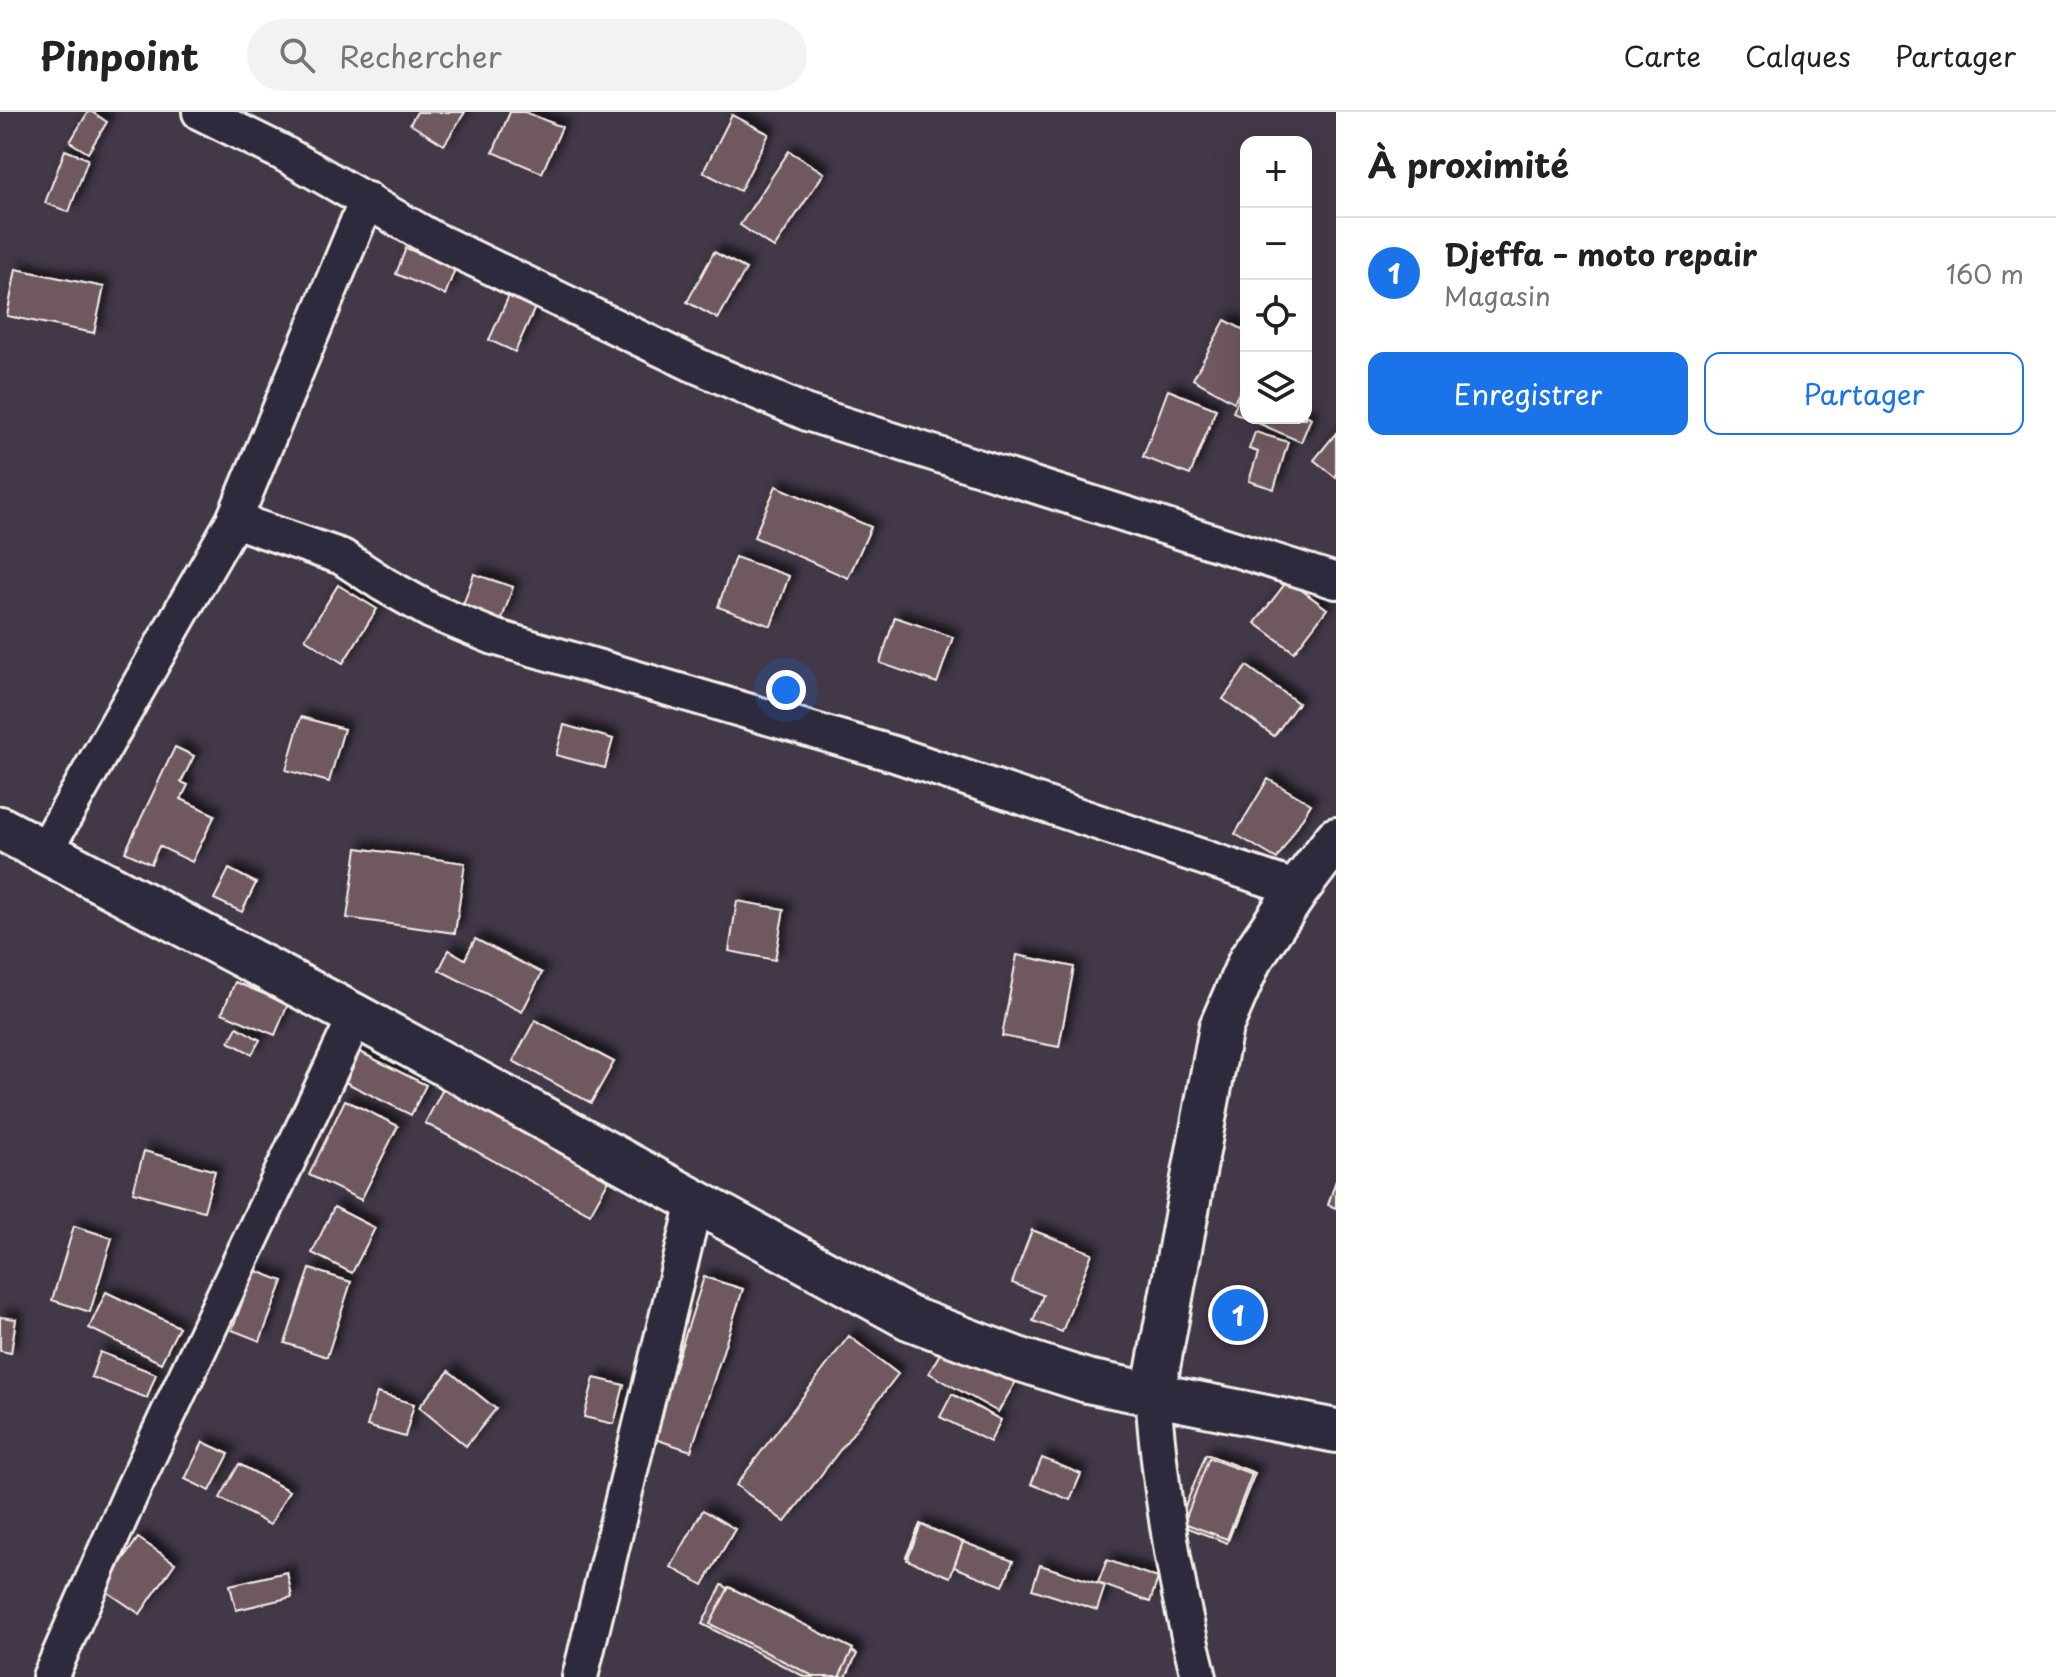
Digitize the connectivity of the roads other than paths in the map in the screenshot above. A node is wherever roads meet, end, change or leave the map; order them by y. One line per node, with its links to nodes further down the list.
1 (200, 112): 2 (street)
2 (367, 200): 3 (street); 4 (street)
3 (234, 520): 7 (street); 8 (street)
4 (1336, 581)
5 (0, 828): 7 (street)
6 (1332, 851): 8 (street)
7 (44, 852): 9 (street)
8 (1298, 889): 11 (street)
9 (356, 1016): 10 (street); 13 (street)
10 (695, 1202): 11 (street); 14 (street)
11 (1153, 1395): 12 (street); 15 (street)
12 (1336, 1431)
13 (50, 1677)
14 (580, 1677)
15 (1199, 1677)

